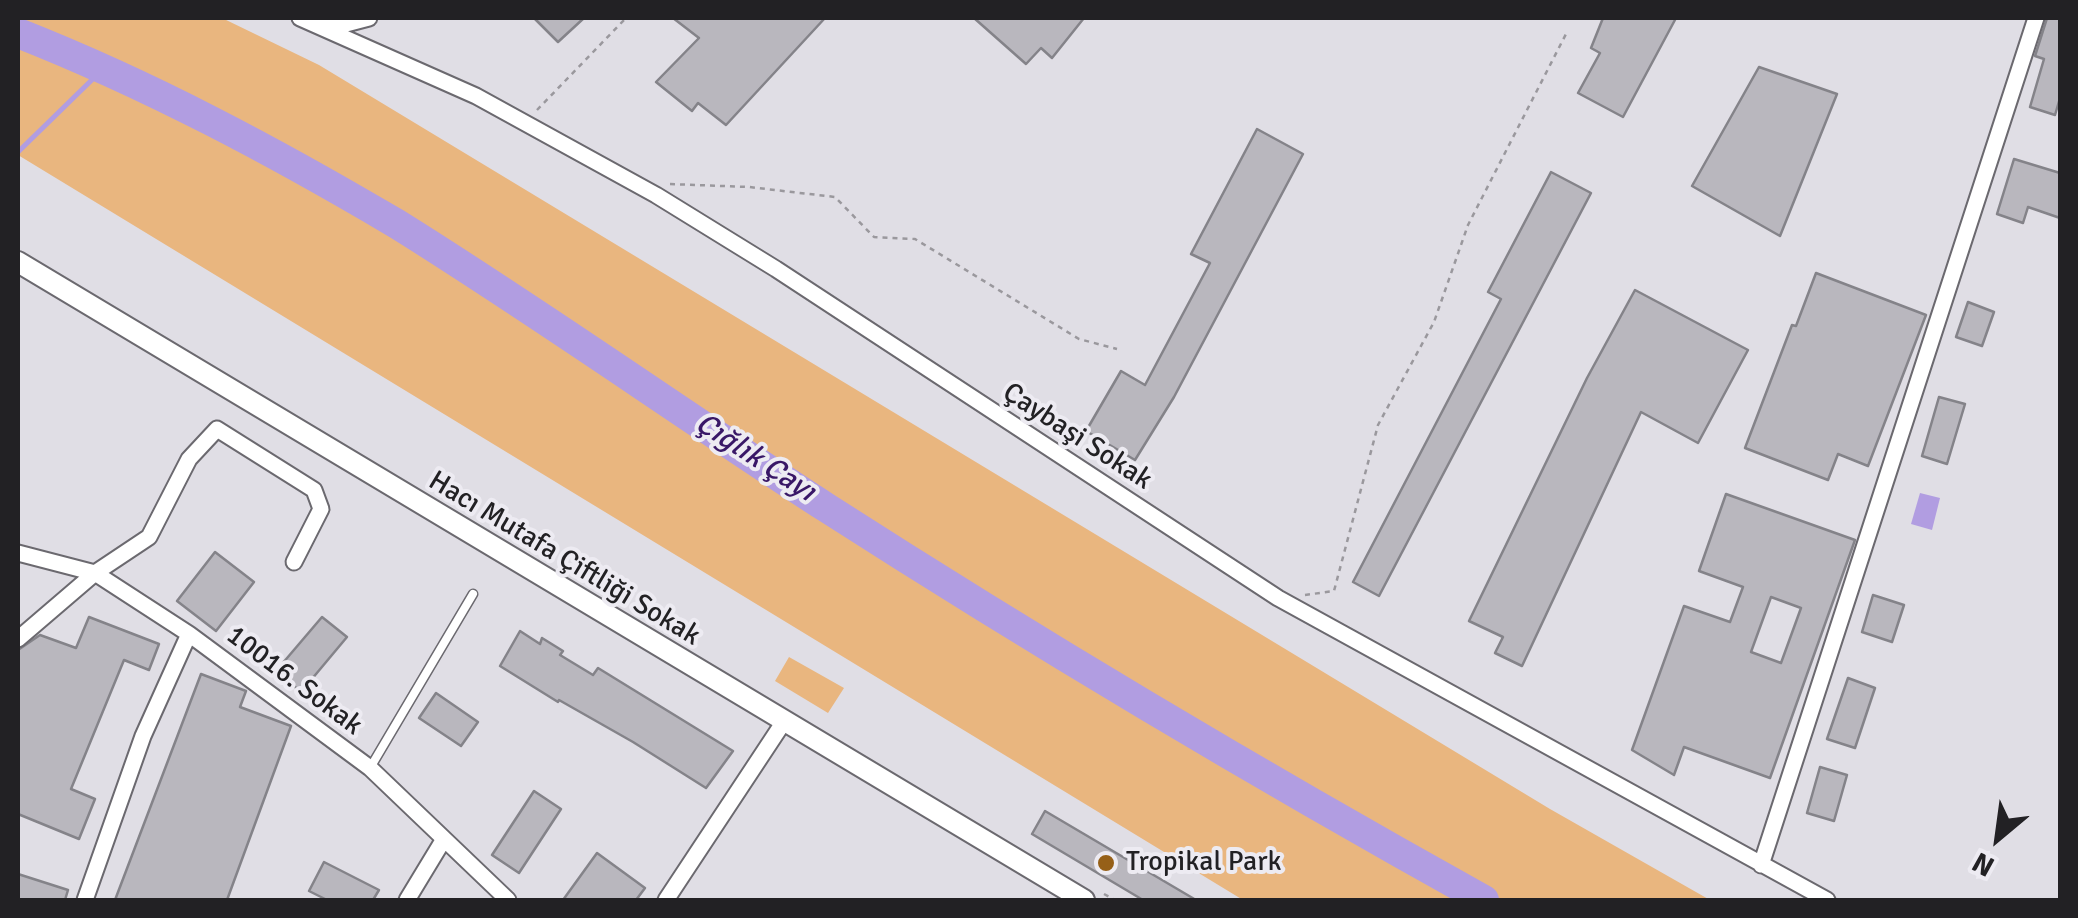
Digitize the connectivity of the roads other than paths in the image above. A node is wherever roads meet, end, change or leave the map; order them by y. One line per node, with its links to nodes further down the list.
1 (300, 18): 4 (street, Çaybaşi Sokak)
2 (369, 18): 4 (street)
3 (2036, 18): 15 (street)
4 (327, 23): 15 (street, Çaybaşi Sokak)
5 (18, 262): 12 (street, Hacı Mutafa Çiftliği Sokak)
6 (18, 554): 8 (street, 10016. Sokak)
7 (294, 562): 8 (street)
8 (95, 574): 10 (street, 10016. Sokak); 11 (street)
9 (473, 594): 13 (lane)
10 (189, 634): 13 (street, 10016. Sokak); 16 (street)
11 (18, 639)
12 (783, 723): 19 (street); 20 (street, Hacı Mutafa Çiftliği Sokak)
13 (370, 768): 14 (street, 10016. Sokak)
14 (444, 839): 17 (street); 18 (street, 10016. Sokak)
15 (1761, 865): 21 (street, Çaybaşi Sokak)
16 (85, 900)
17 (407, 900)
18 (508, 900)
19 (666, 900)
20 (1084, 900)
21 (1827, 900)

